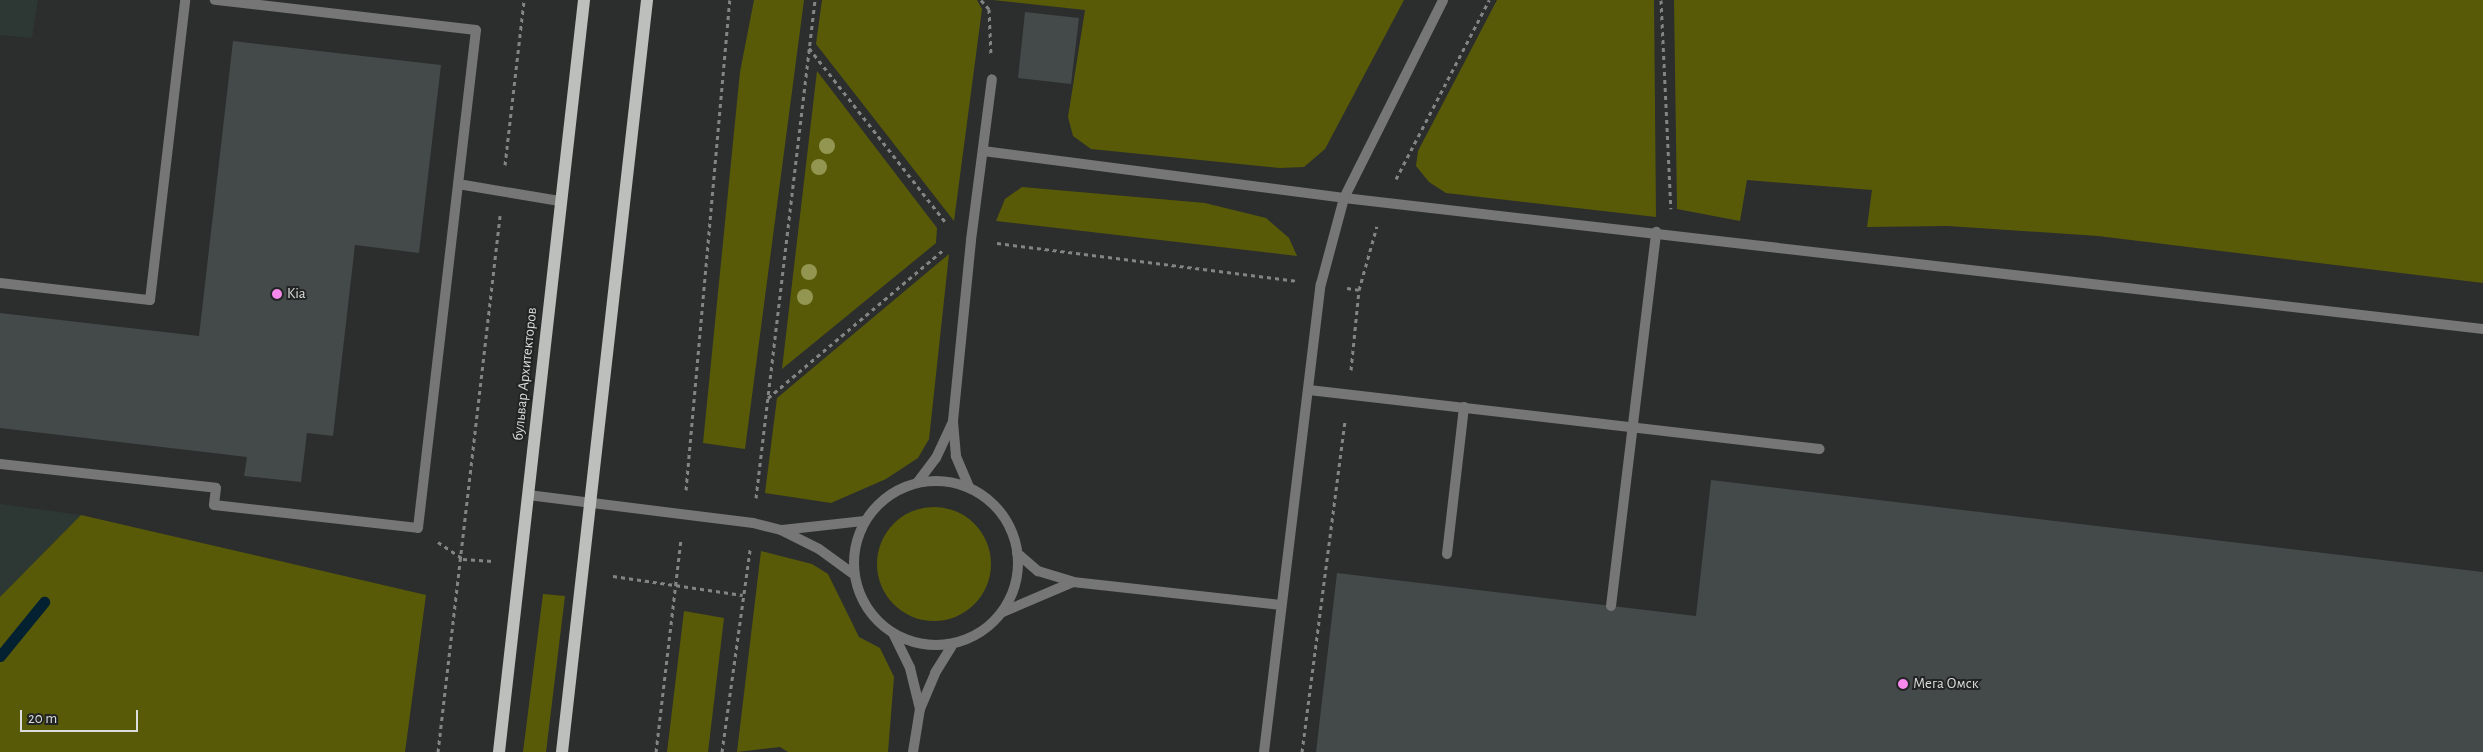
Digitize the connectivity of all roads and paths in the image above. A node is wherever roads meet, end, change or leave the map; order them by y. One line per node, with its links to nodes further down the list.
1 (185, 0): 24 (lane)
2 (215, 0): 15 (lane)
3 (524, 0): 16 (path)
4 (647, 0): 38 (main road)
5 (730, 0): 39 (path)
6 (815, 0): 12 (path)
7 (981, 0): 13 (path)
8 (1443, 0): 17 (lane)
9 (1489, 0): 19 (path)
10 (1662, 0): 20 (path)
11 (582, 4): 18 (main road, бульвар Архитекторов)
12 (809, 48): 21 (path); 21 (path)
13 (992, 79): 14 (lane)
14 (983, 151): 17 (lane); 22 (lane)
15 (458, 184): 16 (lane); 41 (lane)
16 (502, 191): 18 (lane); 45 (path)
17 (1344, 198): 19 (lane); 25 (lane)
18 (560, 201): 37 (main road, бульвар Архитекторов)
19 (1385, 201): 20 (lane)
20 (1656, 232): 27 (lane); 32 (lane)
21 (947, 237): 22 (path)
22 (971, 240): 25 (path); 31 (lane)
23 (1372, 246): 26 (path)
24 (0, 283)
25 (1321, 284): 26 (path); 28 (lane)
26 (1359, 290): 29 (path)
27 (2483, 329)
28 (1309, 390): 29 (lane); 51 (lane)
29 (1349, 394): 30 (lane); 64 (path)
30 (1464, 407): 32 (lane); 44 (lane)
31 (953, 421): 35 (lane); 36 (lane)
32 (1633, 427): 33 (lane); 52 (lane)
33 (1820, 449)
34 (0, 464): 41 (lane)
35 (917, 482): 36 (lane); 40 (lane)
36 (970, 486): 43 (lane)
37 (528, 495): 38 (lane); 58 (main road, бульвар Архитекторов)
38 (592, 501): 39 (lane); 59 (main road)
39 (684, 514): 42 (lane); 50 (path)
40 (863, 520): 42 (lane); 47 (lane)
41 (418, 528): 45 (path)
42 (781, 530): 47 (lane)
43 (1017, 553): 49 (lane); 53 (lane)
44 (1447, 554)
45 (463, 559): 46 (path); 57 (path)
46 (499, 562)
47 (852, 573): 54 (lane)
48 (613, 576): 50 (path)
49 (1073, 582): 51 (lane); 53 (lane)
50 (675, 585): 60 (path); 61 (path)
51 (1281, 605): 63 (lane)
52 (1612, 606)
53 (1000, 614): 55 (lane)
54 (894, 635): 55 (lane); 56 (lane)
55 (951, 646): 56 (lane)
56 (920, 708): 62 (lane)
57 (438, 752)
58 (499, 752)
59 (562, 752)
60 (656, 752)
61 (722, 752)
62 (913, 752)
63 (1264, 752)
64 (1302, 752)

